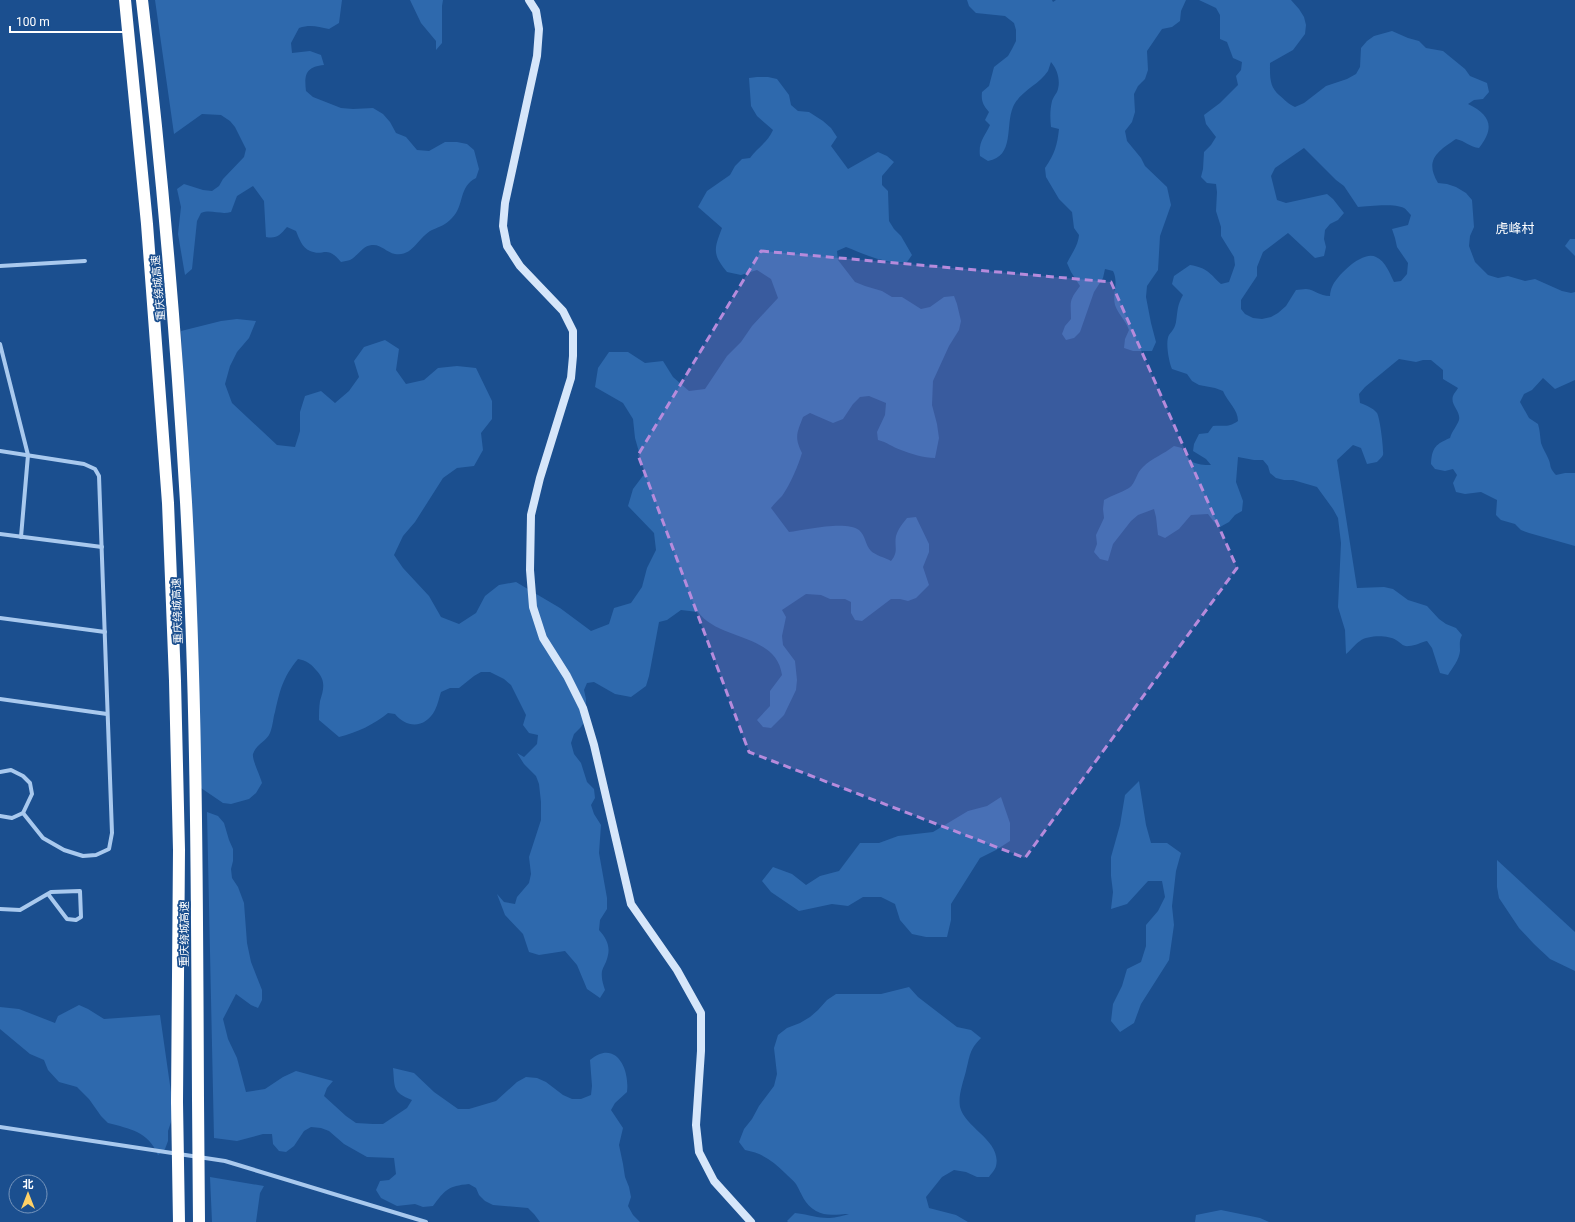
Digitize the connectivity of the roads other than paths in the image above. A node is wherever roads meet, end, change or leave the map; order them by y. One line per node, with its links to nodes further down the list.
1 (125, 0): 22 (highway, 重庆绕城高速, bridge)
2 (142, 0): 23 (highway, 重庆绕城高速, bridge)
3 (529, 0): 25 (street)
4 (85, 261): 5 (street)
5 (0, 266)
6 (0, 344): 8 (street)
7 (0, 451): 8 (street)
8 (28, 455): 10 (street); 11 (street)
9 (0, 534): 10 (street)
10 (21, 537): 11 (street)
11 (102, 548): 13 (street)
12 (0, 618): 13 (street)
13 (105, 632): 15 (street)
14 (0, 699): 15 (street)
15 (107, 714): 17 (street)
16 (0, 772): 17 (street)
17 (23, 812): 18 (street)
18 (0, 816)
19 (48, 894): 19 (street); 20 (street)
20 (0, 909)
21 (0, 1127): 24 (street)
22 (179, 1222)
23 (199, 1222)
24 (426, 1222)
25 (751, 1222)

